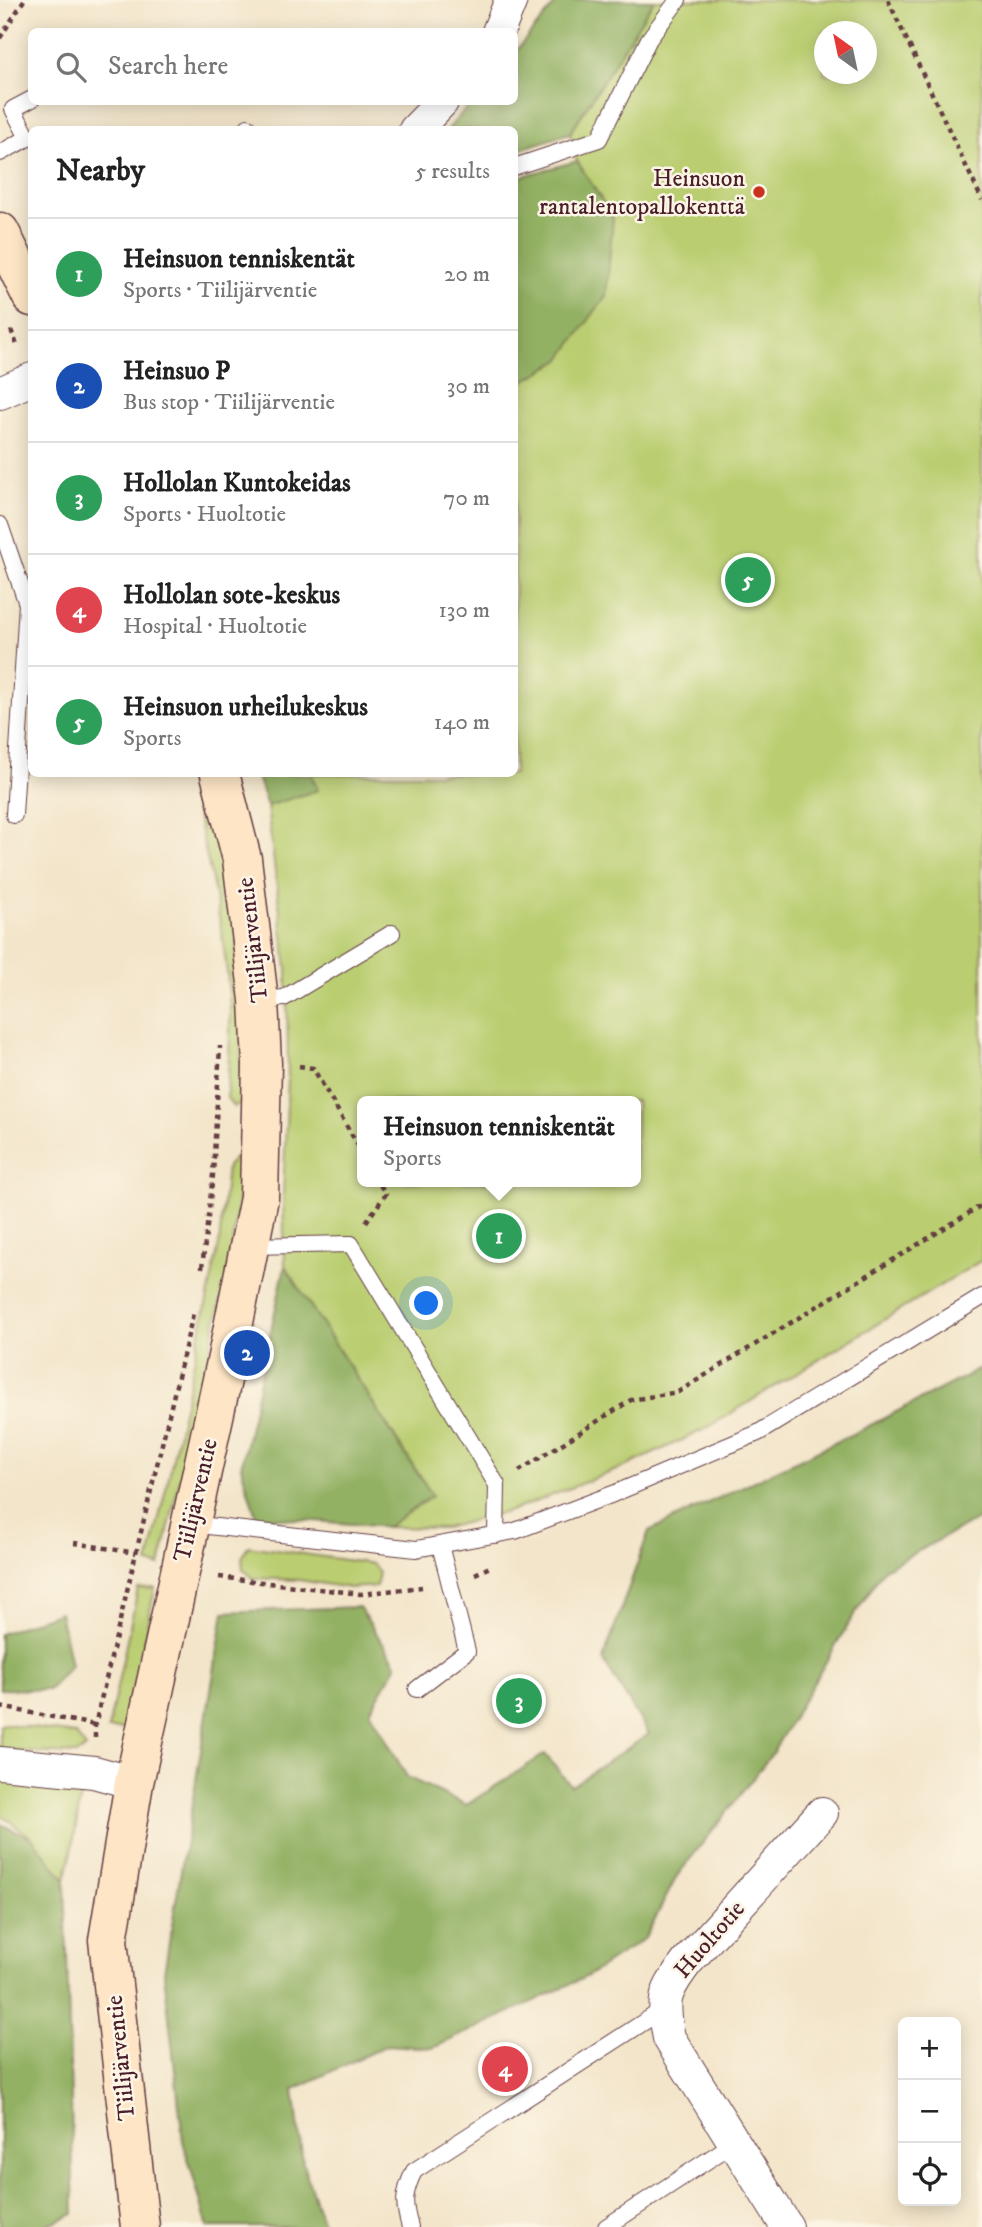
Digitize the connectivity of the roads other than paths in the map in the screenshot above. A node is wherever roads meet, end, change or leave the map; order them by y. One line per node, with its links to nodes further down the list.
1 (511, 0): 3 (street)
2 (678, 0): 10 (lane)
3 (500, 28)
4 (28, 101): 8 (lane)
5 (439, 105): 6 (street)
6 (419, 126)
7 (28, 138): 9 (lane)
8 (28, 138)
9 (0, 153)
10 (518, 166)
11 (0, 232): 12 (street)
12 (28, 289)
13 (28, 381): 14 (street)
14 (0, 393)
15 (0, 525): 17 (lane)
16 (221, 777): 19 (street, Tiilijärventie)
17 (13, 815)
18 (392, 933): 19 (lane)
19 (260, 1000): 20 (street, Tiilijärventie)
20 (249, 1246): 22 (street, Tiilijärventie); 23 (lane)
21 (982, 1297): 23 (lane)
22 (190, 1524): 24 (lane); 27 (street, Tiilijärventie)
23 (496, 1535): 24 (lane)
24 (440, 1545): 25 (lane)
25 (417, 1689)
26 (0, 1763): 27 (street)
27 (134, 1783): 31 (street, Tiilijärventie)
28 (822, 1813): 29 (street, Huoltotie)
29 (664, 2009): 30 (street, Huoltotie); 32 (lane)
30 (734, 2143): 33 (lane); 34 (street, Huoltotie)
31 (130, 2225)
32 (410, 2227)
33 (606, 2227)
34 (787, 2227)

